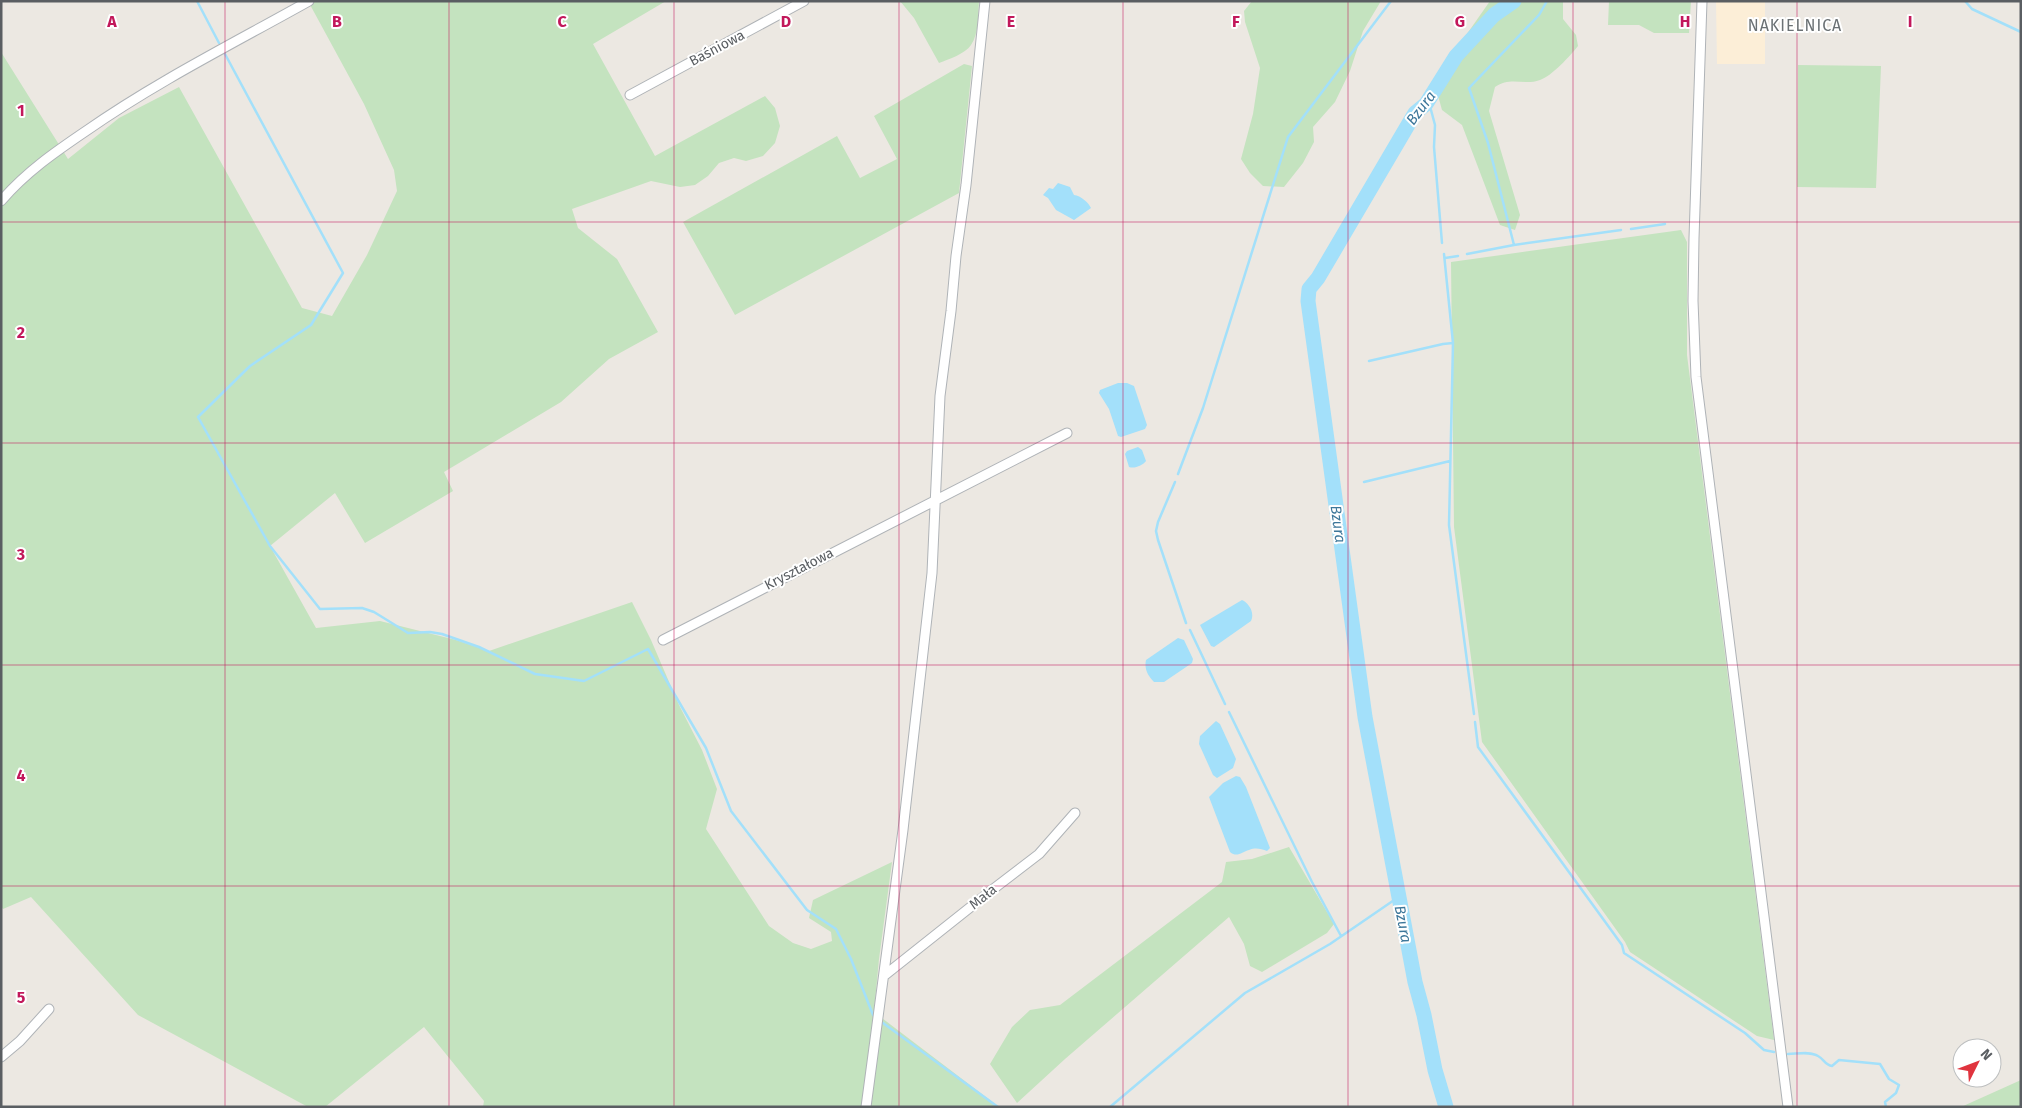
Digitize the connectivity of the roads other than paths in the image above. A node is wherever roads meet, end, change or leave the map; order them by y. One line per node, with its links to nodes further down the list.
1 (309, 1): 6 (street)
2 (804, 1): 5 (street, Baśniowa)
3 (985, 1): 8 (street)
4 (1702, 1): 15 (street)
5 (630, 96)
6 (1, 201)
7 (1068, 433): 8 (street, Kryształowa)
8 (936, 499): 9 (street, Kryształowa); 11 (street)
9 (663, 640)
10 (1075, 813): 11 (street, Mała)
11 (885, 975): 14 (street)
12 (49, 1009): 13 (street)
13 (1, 1057)
14 (866, 1107)
15 (1788, 1107)

